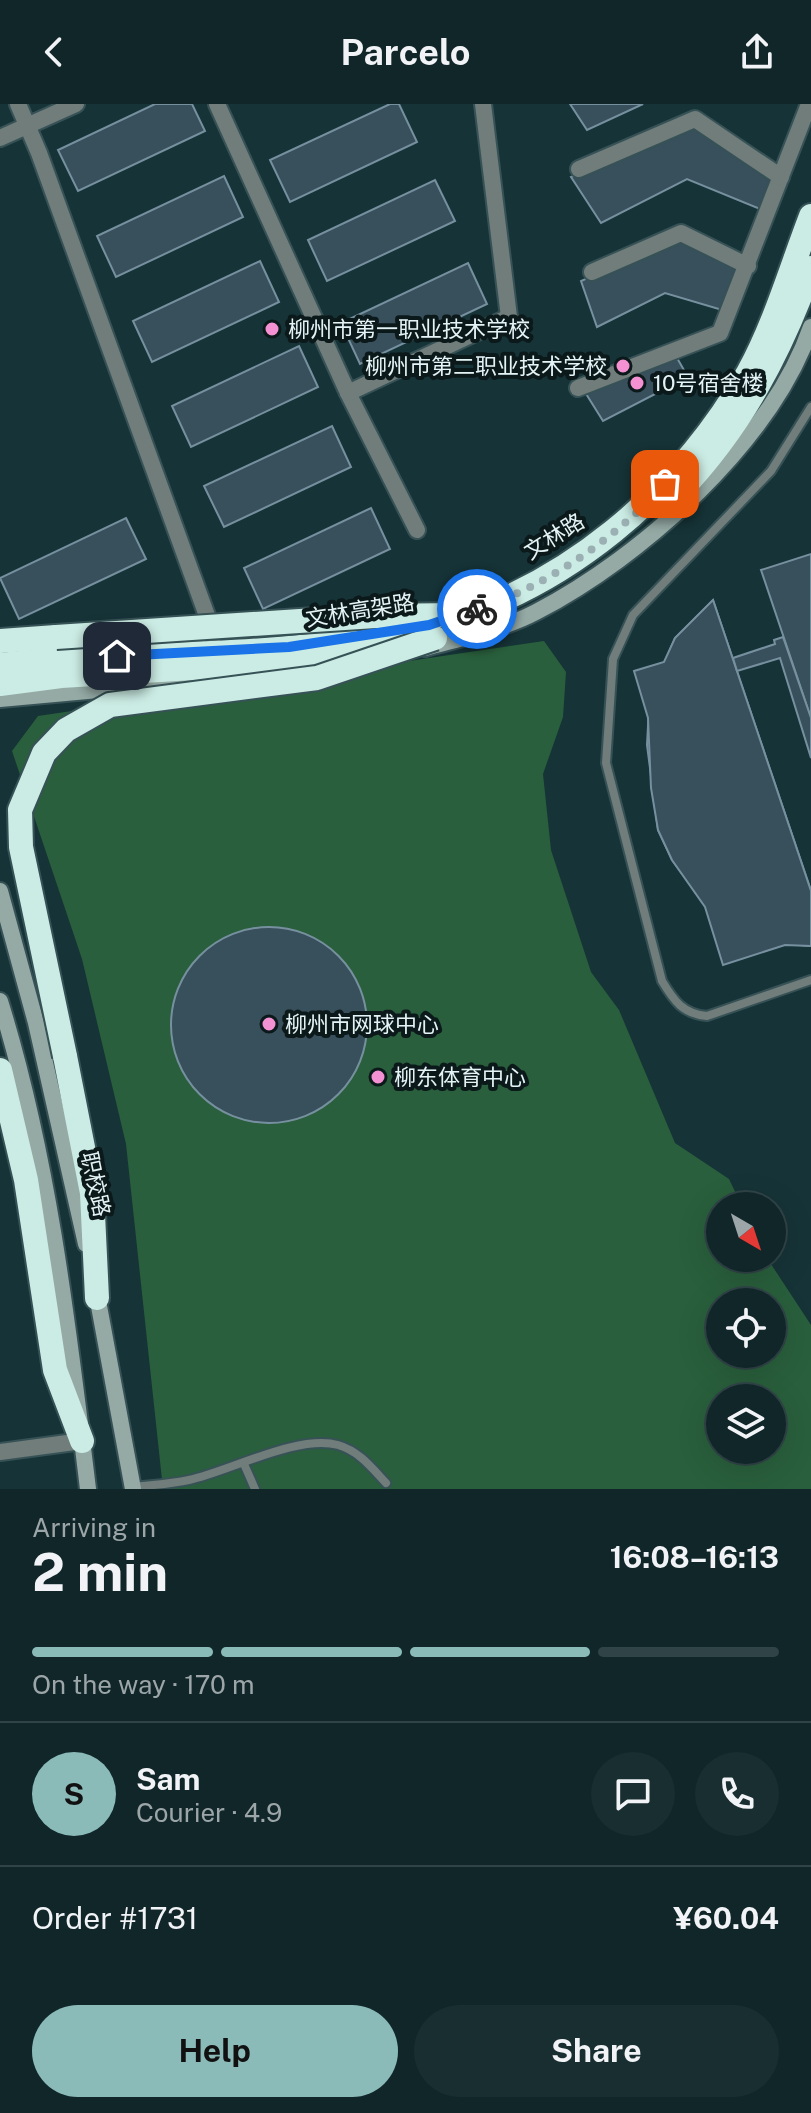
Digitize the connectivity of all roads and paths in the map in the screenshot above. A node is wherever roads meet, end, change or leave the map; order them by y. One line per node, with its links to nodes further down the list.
1 (18, 104): 6 (street)
2 (76, 104): 6 (street)
3 (217, 104): 17 (street)
4 (483, 104): 17 (street)
5 (809, 104): 9 (street)
6 (28, 126): 7 (street); 21 (street)
7 (0, 138)
8 (579, 169): 9 (street)
9 (781, 177): 12 (street)
10 (811, 205): 21 (main road, 文林路)
11 (811, 216): 20 (highway, 文林高架路)
12 (748, 266): 14 (street); 16 (street)
13 (811, 268): 22 (highway, 文林高架路)
14 (592, 272)
15 (810, 331): 27 (main road)
16 (578, 388)
17 (348, 393): 19 (street)
18 (811, 407): 29 (lane)
19 (417, 530)
20 (457, 615): 23 (highway, bridge); 25 (highway, 文林高架路)
21 (215, 638): 24 (main road, 文林路)
22 (435, 638): 26 (highway, 文林高架路, bridge); 32 (highway, bridge)
23 (0, 641)
24 (0, 657)
25 (0, 665)
26 (0, 684)
27 (0, 699)
28 (0, 891): 32 (main road, 职校路)
29 (811, 980)
30 (0, 1001): 33 (main road)
31 (0, 1070): 33 (highway)
32 (97, 1298): 37 (main road, 职校路)
33 (82, 1441): 34 (street); 38 (main road)
34 (0, 1452)
35 (244, 1464): 36 (lane); 37 (lane); 39 (lane)
36 (386, 1483)
37 (133, 1488)
38 (88, 1489)
39 (255, 1489)

